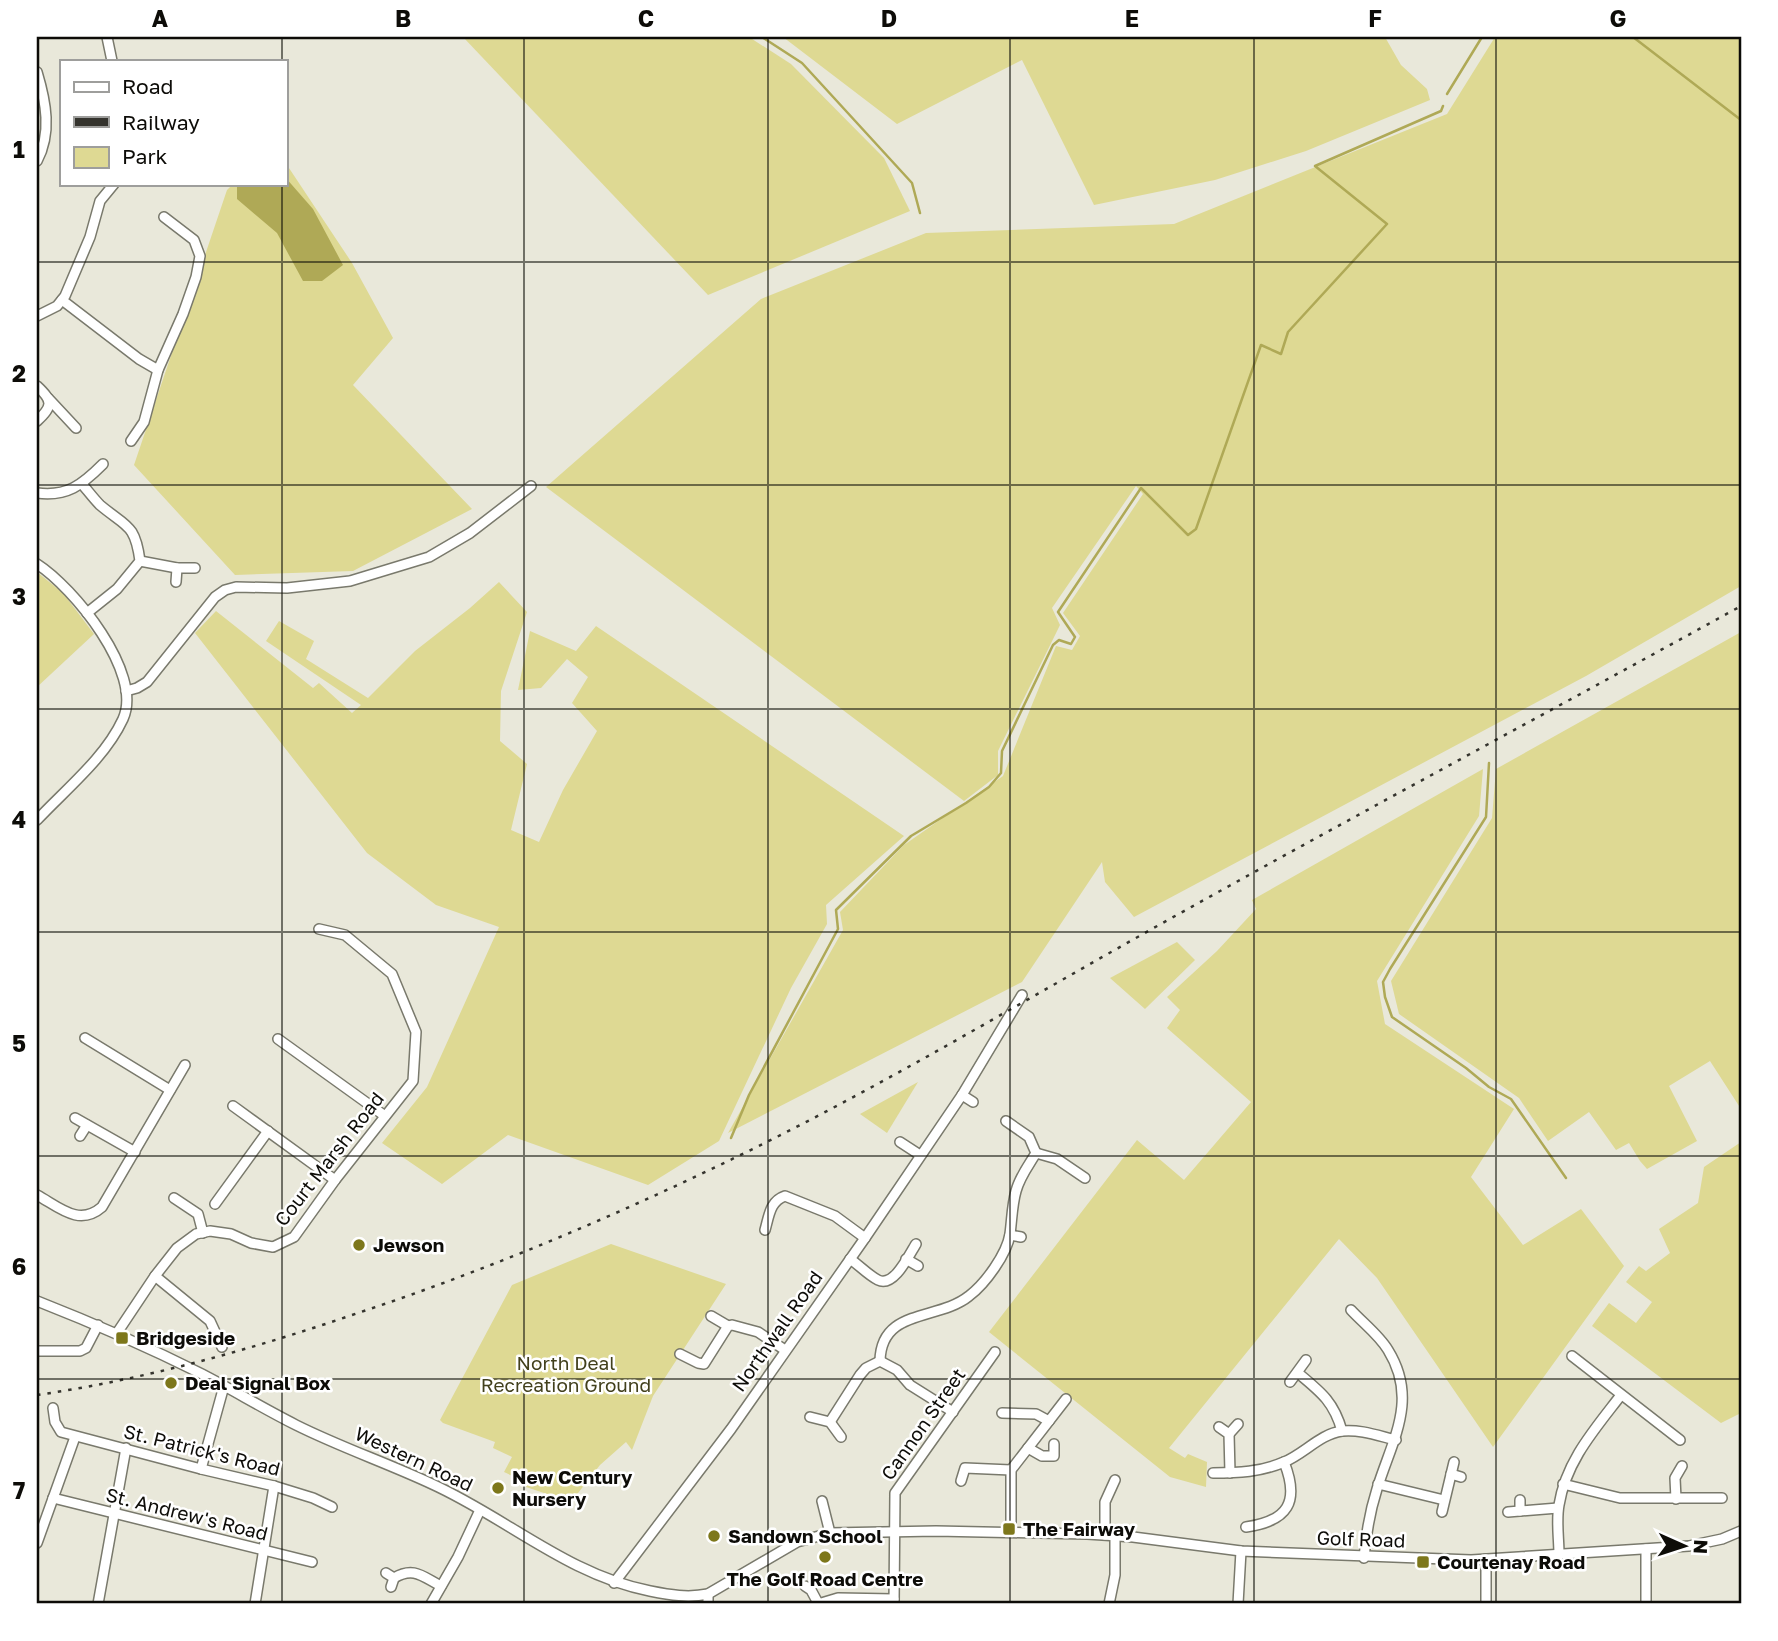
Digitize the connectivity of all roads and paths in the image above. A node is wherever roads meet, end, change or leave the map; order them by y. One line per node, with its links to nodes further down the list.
1 (107, 37): 2 (street)
2 (112, 60)
3 (37, 72): 4 (street)
4 (37, 161)
5 (112, 186): 7 (street)
6 (164, 217): 9 (street)
7 (62, 300): 8 (street); 9 (street)
8 (37, 316)
9 (158, 370): 14 (street)
10 (37, 386): 11 (street)
11 (48, 398): 12 (street); 13 (street)
12 (37, 421)
13 (76, 428)
14 (131, 441)
15 (103, 464): 16 (street)
16 (82, 484): 18 (street); 19 (street)
17 (531, 486): 25 (street)
18 (37, 493)
19 (140, 561): 21 (street); 24 (street)
20 (37, 564): 24 (street)
21 (177, 568): 22 (street); 23 (street)
22 (194, 568)
23 (176, 582)
24 (87, 613): 25 (street)
25 (126, 691): 26 (street)
26 (37, 820)
27 (319, 929): 36 (street, Court Marsh Road)
28 (1023, 995): 33 (street, Northwall Road)
29 (85, 1038): 32 (street)
30 (278, 1040): 36 (street)
31 (185, 1065): 32 (street)
32 (170, 1090): 43 (street)
33 (962, 1095): 34 (street); 45 (street, Northwall Road)
34 (973, 1102)
35 (233, 1106): 40 (street)
36 (385, 1116): 49 (street, Court Marsh Road)
37 (75, 1118): 39 (street)
38 (1006, 1121): 44 (street)
39 (86, 1125): 41 (street); 43 (street)
40 (268, 1131): 49 (street); 52 (street)
41 (80, 1136)
42 (900, 1142): 45 (street)
43 (135, 1152): 50 (street)
44 (1037, 1153): 47 (street); 55 (street)
45 (920, 1155): 57 (street, Northwall Road)
46 (1083, 1162): 47 (street)
47 (1076, 1170): 48 (street)
48 (1085, 1178)
49 (335, 1180): 54 (street, Court Marsh Road)
50 (37, 1195)
51 (174, 1198): 54 (street)
52 (215, 1204)
53 (765, 1230): 57 (street)
54 (204, 1233): 62 (street)
55 (1010, 1235): 56 (street); 76 (street)
56 (1021, 1237)
57 (865, 1238): 59 (street, Northwall Road)
58 (916, 1244): 60 (street)
59 (850, 1259): 60 (street); 70 (street, Northwall Road)
60 (906, 1259): 61 (street)
61 (918, 1266)
62 (155, 1276): 68 (street); 69 (street)
63 (37, 1301): 66 (street, Western Road)
64 (1352, 1310): 96 (street)
65 (711, 1316): 67 (street)
66 (98, 1325): 68 (street, Western Road); 71 (street)
67 (728, 1326): 70 (street); 73 (street)
68 (117, 1333): 79 (street, Western Road)
69 (222, 1347)
70 (785, 1350): 143 (street, Northwall Road)
71 (37, 1351)
72 (995, 1352): 83 (street, Cannon Street)
73 (680, 1354)
74 (1572, 1356): 80 (street)
75 (1306, 1360): 77 (street)
76 (880, 1361): 83 (street); 88 (street)
77 (1298, 1373): 78 (street); 92 (street)
78 (1290, 1382)
79 (224, 1386): 104 (street); 123 (street, Western Road)
80 (1621, 1395): 91 (street); 112 (street)
81 (1066, 1399): 86 (street)
82 (52, 1408): 94 (street, St. Patrick's Road)
83 (953, 1412): 130 (street, Cannon Street)
84 (1002, 1413): 86 (street)
85 (810, 1417): 88 (street)
86 (1049, 1420): 100 (street)
87 (1678, 1421): 91 (street)
88 (830, 1422): 95 (street)
89 (1238, 1424): 93 (street)
90 (1219, 1427): 93 (street)
91 (1669, 1430): 97 (street)
92 (1342, 1431): 96 (street); 101 (street)
93 (1229, 1434): 107 (street)
94 (75, 1437): 99 (street, St. Patrick's Road); 116 (street)
95 (841, 1437)
96 (1396, 1440): 113 (street)
97 (1680, 1440)
98 (1054, 1444): 100 (street)
99 (126, 1448): 104 (street, St. Patrick's Road); 127 (street)
100 (1028, 1448): 105 (street)
101 (1284, 1462): 107 (street); 128 (street)
102 (1454, 1462): 108 (street)
103 (1682, 1466): 117 (street)
104 (201, 1469): 114 (street, St. Patrick's Road)
105 (1011, 1471): 111 (street); 131 (street)
106 (1213, 1473): 107 (street)
107 (1230, 1473)
108 (1451, 1475): 109 (street); 118 (street)
109 (1461, 1477)
110 (1115, 1480): 133 (street)
111 (961, 1481)
112 (1563, 1484): 117 (street); 122 (street)
113 (1378, 1485): 118 (street); 139 (street)
114 (274, 1486): 121 (street, St. Patrick's Road); 136 (street)
115 (1722, 1497): 117 (street)
116 (53, 1498): 127 (street, St. Andrew's Road); 134 (street)
117 (1676, 1499)
118 (1444, 1500): 125 (street)
119 (1520, 1500): 124 (street)
120 (822, 1501): 132 (street)
121 (332, 1507)
122 (1558, 1508): 124 (street); 138 (street)
123 (480, 1510): 143 (street, Western Road); 144 (street)
124 (1520, 1511): 126 (street)
125 (1442, 1512)
126 (1508, 1512)
127 (114, 1513): 136 (street, St. Andrew's Road); 148 (street)
128 (1246, 1527)
129 (1741, 1531): 135 (street, Golf Road)
130 (895, 1532): 131 (street, Golf Road); 132 (street, Golf Road); 147 (street, Cannon Street)
131 (1011, 1532): 133 (street, Golf Road)
132 (830, 1533): 146 (street, Golf Road)
133 (1110, 1535): 137 (street, Golf Road); 153 (street)
134 (37, 1543)
135 (1646, 1549): 138 (street, Golf Road); 156 (street)
136 (264, 1551): 141 (street, St. Andrew's Road); 149 (street)
137 (1241, 1551): 139 (street, Golf Road); 154 (street)
138 (1559, 1555): 140 (street, Golf Road)
139 (1364, 1558): 140 (street, Golf Road)
140 (1486, 1559): 155 (street)
141 (312, 1563)
142 (390, 1579): 144 (street)
143 (614, 1583): 146 (street, Western Road)
144 (441, 1586): 150 (street)
145 (805, 1586): 152 (street)
146 (708, 1594): 151 (street)
147 (894, 1602): 152 (street)
148 (98, 1604)
149 (255, 1604)
150 (431, 1604)
151 (708, 1604)
152 (818, 1604)
153 (1109, 1604)
154 (1238, 1604)
155 (1486, 1604)
156 (1646, 1604)

